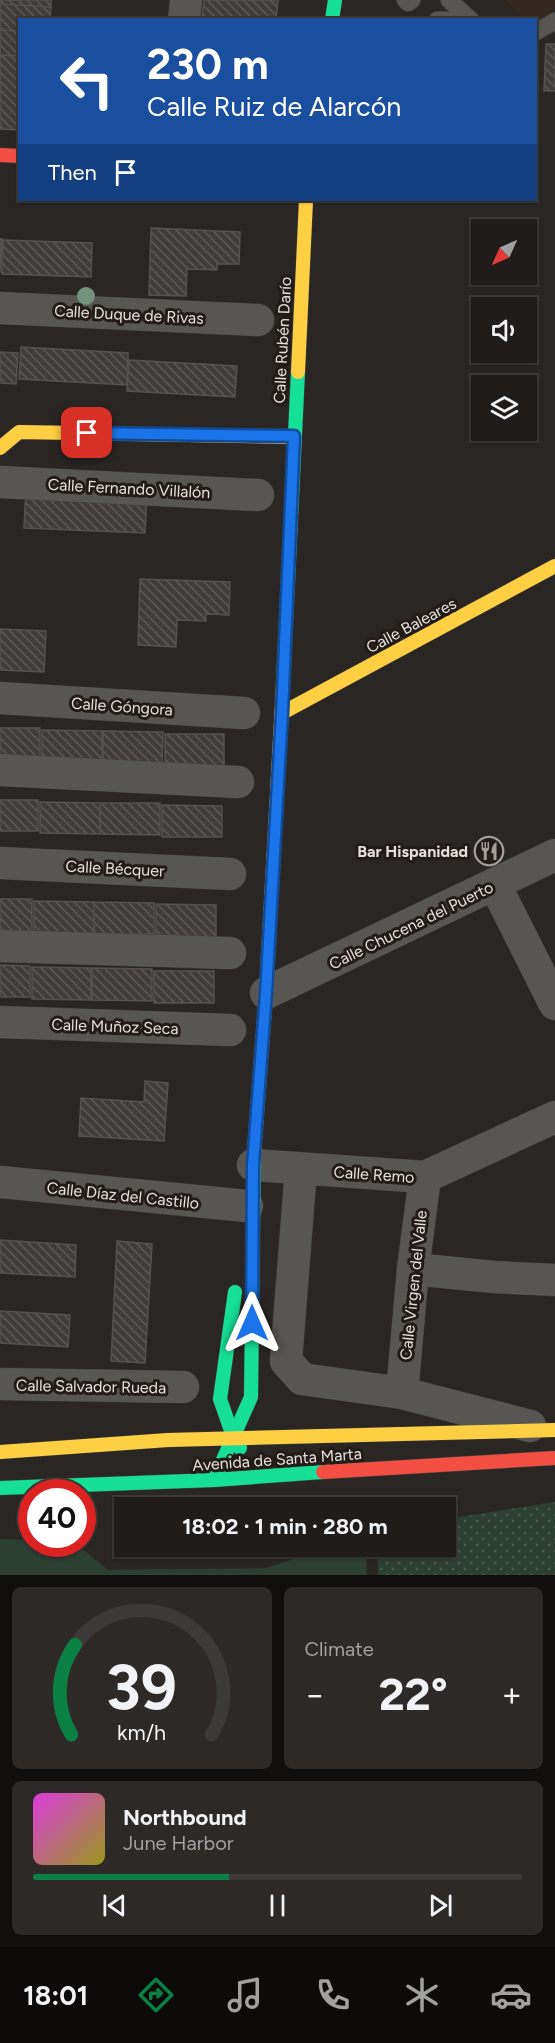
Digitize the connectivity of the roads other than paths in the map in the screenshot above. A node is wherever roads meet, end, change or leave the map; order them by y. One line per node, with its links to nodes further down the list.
1 (186, 0): 6 (street)
2 (335, 0): 7 (street)
3 (405, 0): 4 (lane)
4 (412, 0)
5 (449, 0): 8 (lane)
6 (184, 18)
7 (332, 18)
8 (469, 18)
9 (555, 21): 10 (lane)
10 (537, 31)
11 (0, 155): 12 (street)
12 (18, 156)
13 (306, 201): 16 (street, Calle Rubén Darío)
14 (0, 308): 15 (street, Calle Duque de Rivas)
15 (258, 320)
16 (294, 436): 17 (street); 23 (street, Calle Rubén Darío)
17 (6, 437)
18 (0, 482): 19 (street, Calle Fernando Villalón)
19 (258, 495)
20 (555, 566): 23 (street, Calle Baleares)
21 (0, 698): 22 (street, Calle Góngora)
22 (244, 713)
23 (282, 713): 32 (street, Calle Rubén Darío)
24 (0, 770): 25 (street)
25 (238, 782)
26 (555, 855): 29 (street, Calle Chucena del Puerto)
27 (0, 863): 28 (street, Calle Bécquer)
28 (230, 874)
29 (495, 885): 32 (street, Calle Chucena del Puerto); 33 (street)
30 (0, 946): 31 (street)
31 (230, 953)
32 (266, 993): 37 (street, Calle Rubén Darío)
33 (555, 1004)
34 (0, 1022): 35 (street, Calle Muñoz Seca)
35 (230, 1030)
36 (555, 1117): 39 (street, Calle Remo)
37 (253, 1165): 38 (street, Calle Remo); 41 (street, Calle Rubén Darío); 50 (street, Calle Rubén Darío)
38 (301, 1169): 39 (street, Calle Remo); 46 (street)
39 (424, 1178): 42 (street, Calle Virgen del Valle)
40 (0, 1182): 41 (street, Calle Díaz del Castillo)
41 (247, 1206): 50 (street, Calle Rubén Darío)
42 (413, 1269): 43 (street); 46 (street, Calle Virgen del Valle)
43 (555, 1280)
44 (0, 1384): 45 (street, Calle Salvador Rueda)
45 (183, 1387)
46 (402, 1393): 51 (street)
47 (284, 1424): 49 (street)
48 (187, 1425): 52 (street)
49 (301, 1437): 50 (street, Avenida de Santa Marta); 51 (street, Avenida de Santa Marta)
50 (234, 1439): 52 (street, Avenida de Santa Marta); 54 (street, Calle Rubén Darío); 55 (street, Calle Rubén Darío)
51 (552, 1439): 54 (street, Avenida de Santa Marta)
52 (168, 1440): 53 (street, Avenida de Santa Marta)
53 (0, 1452)
54 (253, 1466): 55 (street, Avenida de Santa Marta)
55 (214, 1480): 56 (street, Avenida de Santa Marta)
56 (0, 1488)

